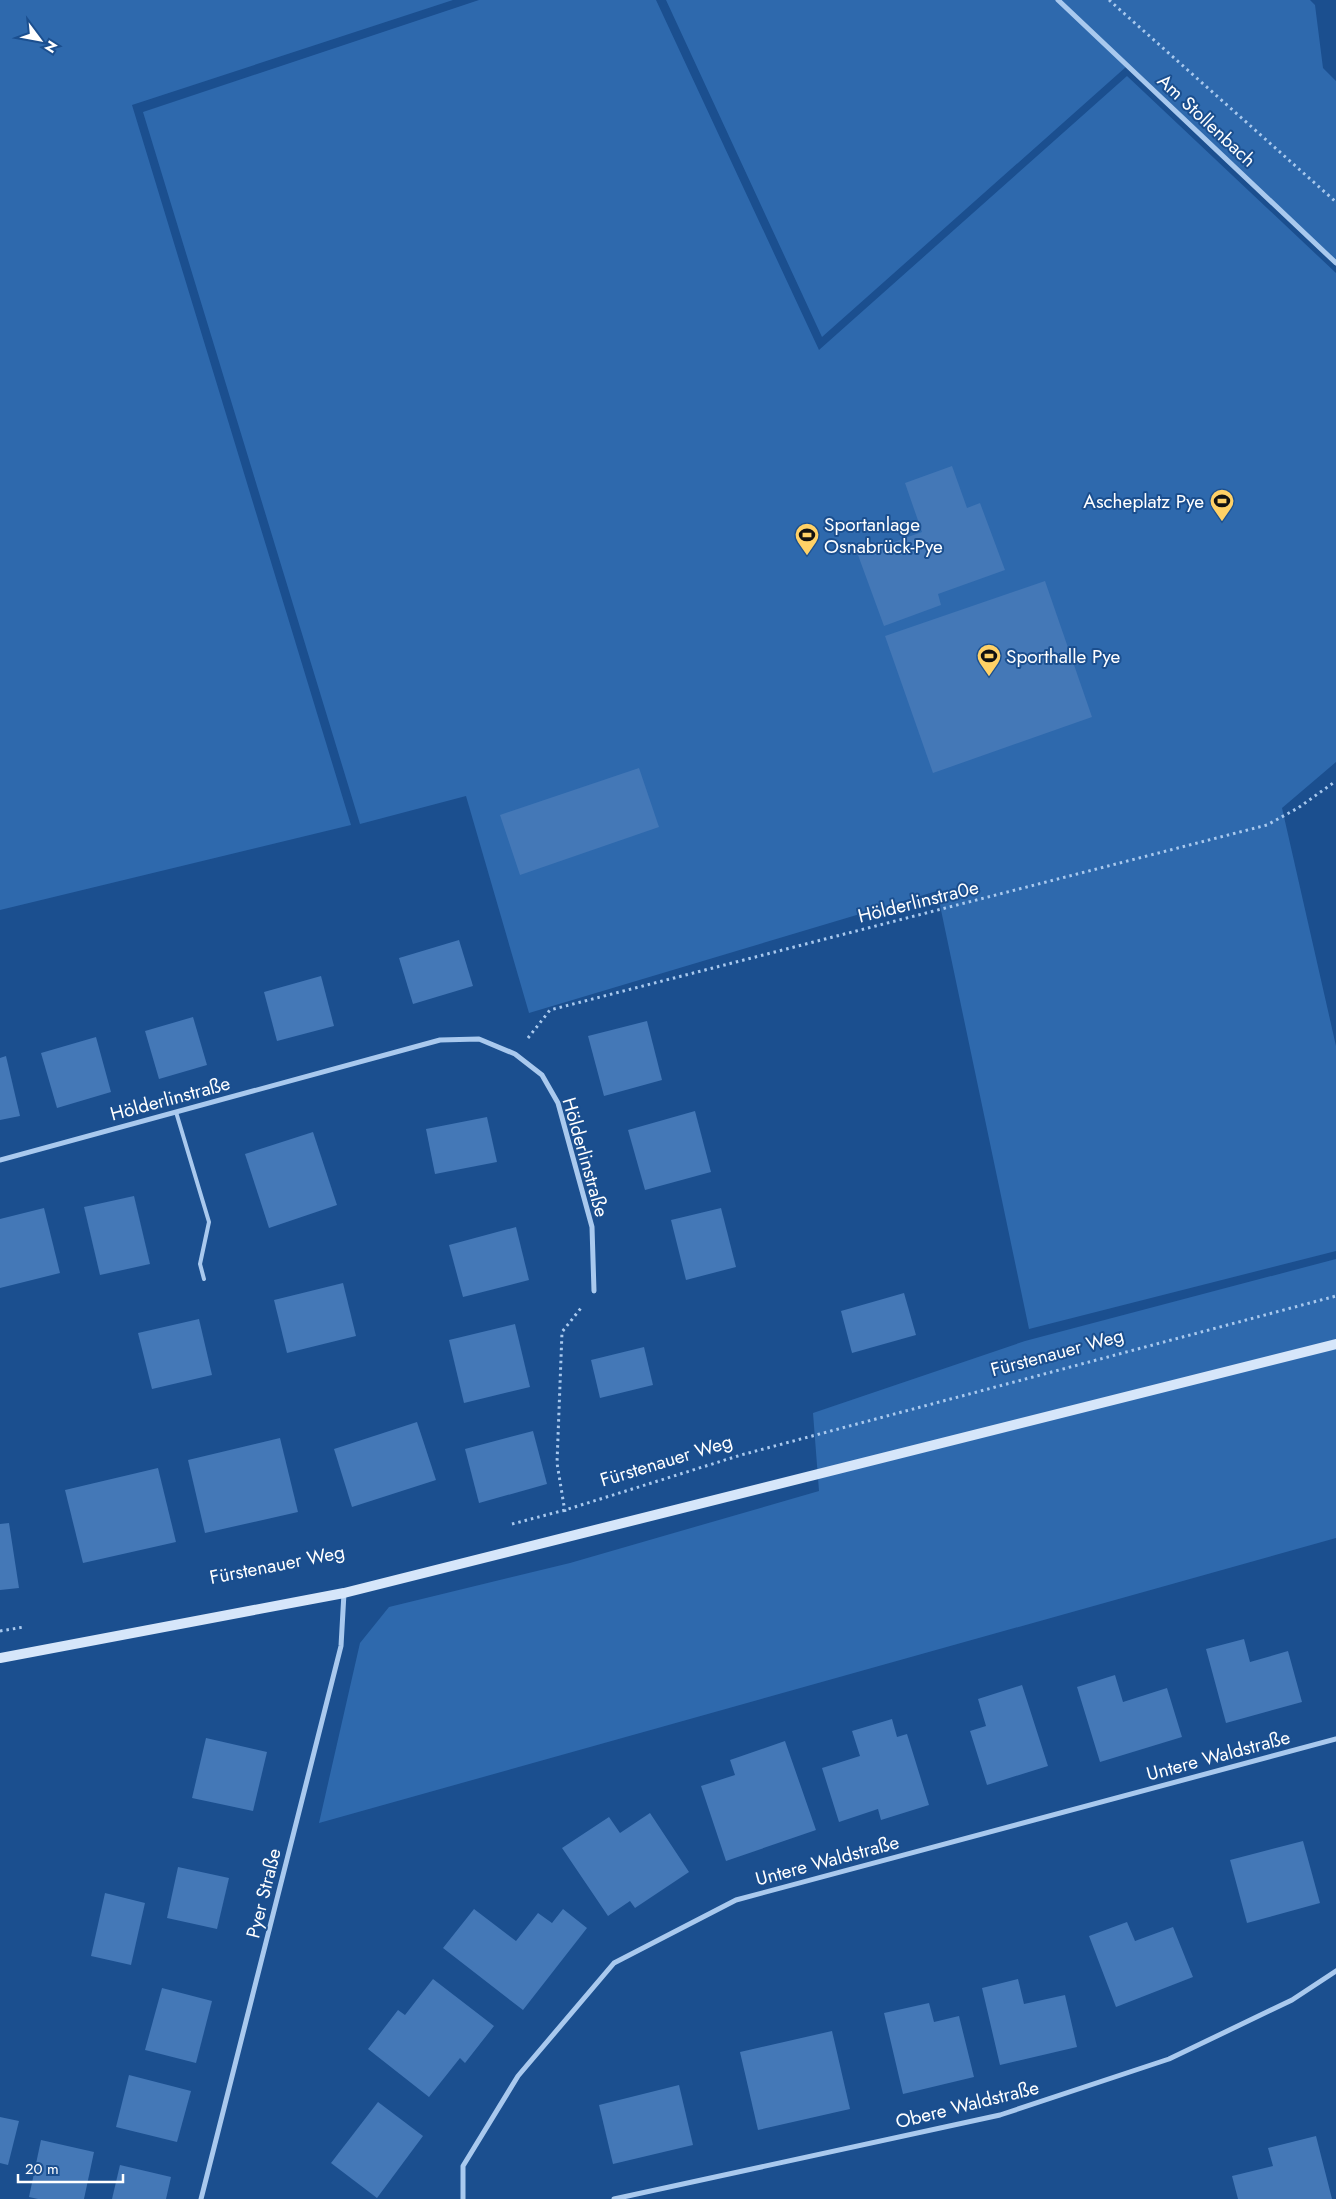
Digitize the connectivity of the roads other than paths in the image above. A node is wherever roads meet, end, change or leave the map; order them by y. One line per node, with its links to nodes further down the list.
1 (1058, 0): 2 (street, Am Stollenbach)
2 (1336, 263)
3 (176, 1112): 4 (street, Hölderlinstraße); 5 (lane); 6 (street, Hölderlinstraße)
4 (0, 1160)
5 (204, 1279)
6 (594, 1291)
7 (1336, 1344): 8 (street)
8 (344, 1593): 9 (street); 12 (street, Pyer Straße)
9 (0, 1658)
10 (1336, 1739): 13 (street, Untere Waldstraße)
11 (1336, 1971): 14 (street, Obere Waldstraße)
12 (201, 2199)
13 (463, 2199)
14 (614, 2199)

